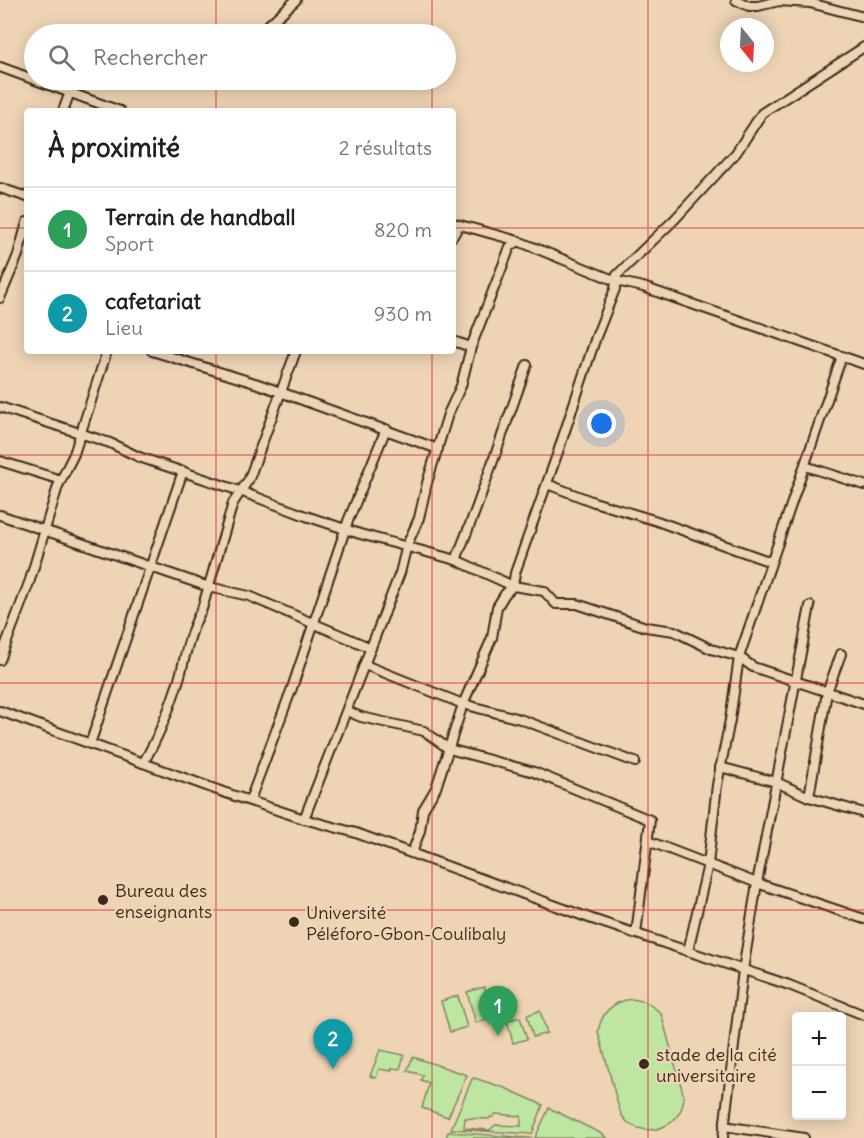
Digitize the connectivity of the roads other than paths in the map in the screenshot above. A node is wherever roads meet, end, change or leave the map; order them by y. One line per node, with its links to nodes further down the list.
1 (296, 0): 4 (street)
2 (736, 0): 3 (street)
3 (864, 17)
4 (269, 24)
5 (864, 47): 17 (street)
6 (0, 67): 7 (street)
7 (24, 76)
8 (64, 90): 9 (street)
9 (70, 92): 10 (street); 11 (street)
10 (64, 108)
11 (112, 108)
12 (0, 188): 13 (street)
13 (24, 197)
14 (456, 224): 16 (street)
15 (24, 233): 18 (street)
16 (518, 241): 17 (street); 20 (street)
17 (616, 281): 24 (street); 36 (street)
18 (1, 295)
19 (456, 342): 20 (street)
20 (471, 347): 31 (street)
21 (106, 354): 30 (street)
22 (172, 354): 27 (street)
23 (295, 354): 27 (street)
24 (842, 356): 25 (street); 33 (street)
25 (864, 364)
26 (527, 365): 43 (street)
27 (281, 393): 29 (street); 38 (street)
28 (0, 407): 30 (street)
29 (386, 429): 31 (street); 40 (street)
30 (79, 434): 34 (street); 35 (street)
31 (438, 448): 42 (street)
32 (0, 461): 35 (street)
33 (805, 466): 37 (street); 44 (street)
34 (183, 471): 38 (street); 45 (street)
35 (61, 480): 41 (street)
36 (547, 484): 44 (street); 46 (street)
37 (864, 485)
38 (240, 491): 40 (street); 47 (street)
39 (0, 515): 41 (street)
40 (347, 530): 42 (street); 49 (street)
41 (45, 531): 45 (street); 53 (street)
42 (407, 545): 43 (street); 50 (street)
43 (456, 560): 46 (street)
44 (771, 562): 52 (street)
45 (150, 568): 47 (street); 61 (street)
46 (513, 586): 52 (street); 57 (street)
47 (208, 587): 49 (street); 64 (street)
48 (810, 606): 55 (street)
49 (315, 623): 50 (street); 68 (street)
50 (372, 648): 54 (street)
51 (841, 654): 56 (street)
52 (739, 657): 55 (street); 65 (street)
53 (0, 660)
54 (365, 665): 57 (street); 60 (street)
55 (796, 683): 56 (street); 66 (street)
56 (827, 692): 58 (street); 67 (street)
57 (463, 704): 62 (street); 63 (street)
58 (864, 704)
59 (0, 711): 61 (street)
60 (347, 711): 62 (street); 70 (street)
61 (90, 744): 64 (street)
62 (449, 749): 71 (street); 72 (street)
63 (635, 762)
64 (143, 763): 68 (street)
65 (720, 767): 66 (street); 73 (street)
66 (776, 782): 67 (street); 74 (street)
67 (809, 797): 69 (street)
68 (250, 800): 70 (street)
69 (864, 813)
70 (304, 819): 72 (street)
71 (648, 841): 73 (street); 76 (street)
72 (412, 853): 76 (street)
73 (708, 864): 74 (street); 77 (street)
74 (757, 883): 75 (street); 78 (street)
75 (864, 919)
76 (636, 934): 77 (street)
77 (688, 951): 78 (street)
78 (743, 970): 79 (street); 80 (street)
79 (864, 1015)
80 (724, 1126): 81 (street); 82 (street)
81 (723, 1138)
82 (804, 1138)

